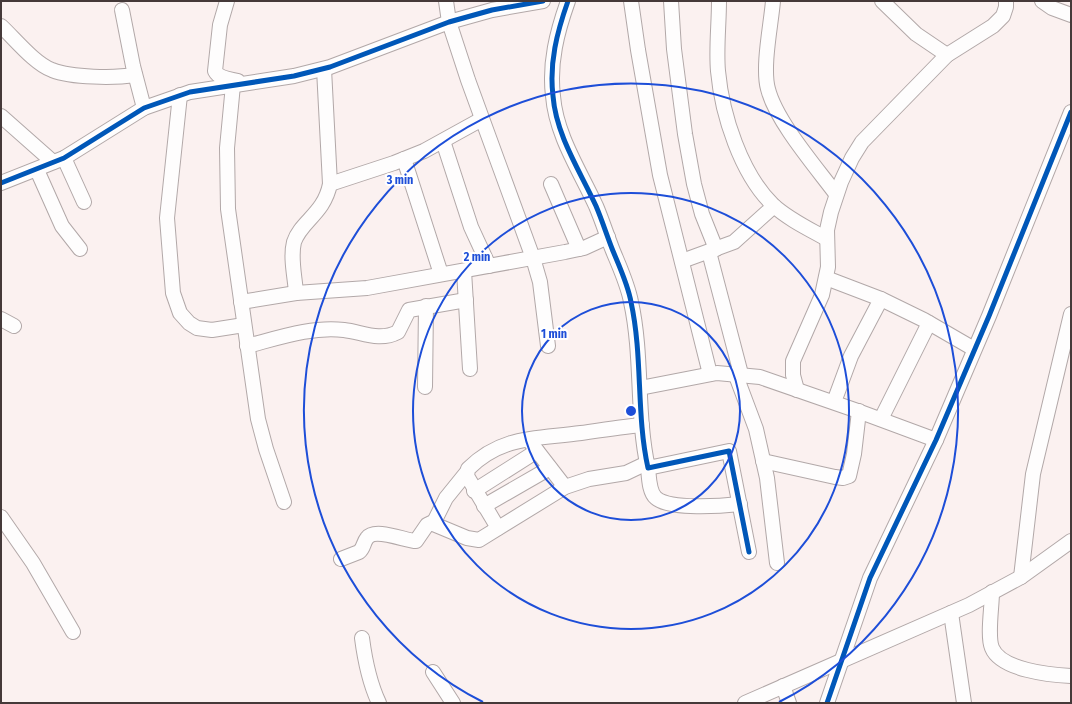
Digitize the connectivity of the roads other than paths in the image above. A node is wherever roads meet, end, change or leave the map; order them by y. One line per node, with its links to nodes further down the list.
1 (227, 1): 19 (street)
2 (446, 1): 14 (street)
3 (540, 1): 14 (street)
4 (568, 1): 35 (street)
5 (631, 1): 41 (street)
6 (671, 1): 39 (street)
7 (719, 1): 34 (street)
8 (774, 1): 32 (street)
9 (882, 1): 16 (street)
10 (1042, 1): 13 (street)
11 (1008, 3): 16 (street)
12 (122, 10): 18 (street)
13 (1071, 15)
14 (449, 22): 17 (street); 24 (street)
15 (1, 26): 18 (street)
16 (947, 55): 32 (street)
17 (324, 69): 19 (street); 30 (street)
18 (135, 74): 21 (street)
19 (240, 84): 20 (street); 49 (street)
20 (180, 95): 21 (street); 54 (street)
21 (144, 108): 27 (street)
22 (1071, 112): 58 (street)
23 (1, 116): 27 (street)
24 (482, 119): 25 (street); 40 (street)
25 (442, 141): 26 (street); 42 (street)
26 (404, 159): 30 (street); 44 (street)
27 (58, 160): 28 (street); 33 (street)
28 (37, 170): 29 (street); 37 (street)
29 (1, 183)
30 (330, 184): 46 (street)
31 (551, 184): 38 (street)
32 (836, 194): 36 (street)
33 (84, 202)
34 (774, 206): 36 (street); 39 (street)
35 (608, 237): 38 (street); 63 (street)
36 (827, 239): 45 (street)
37 (80, 249)
38 (579, 249): 40 (street)
39 (713, 250): 41 (street); 61 (street)
40 (534, 258): 42 (street); 57 (street)
41 (682, 261): 60 (street)
42 (489, 266): 43 (street)
43 (464, 270): 44 (street); 48 (street)
44 (441, 274): 46 (street)
45 (826, 278): 47 (street); 64 (street)
46 (296, 293): 49 (street)
47 (881, 299): 53 (street); 65 (street)
48 (466, 300): 50 (street); 59 (street)
49 (241, 302): 54 (street)
50 (426, 306): 56 (street); 62 (street)
51 (1071, 314): 88 (street)
52 (1, 319): 55 (street)
53 (929, 323): 58 (street); 67 (street)
54 (244, 325): 56 (street)
55 (14, 326)
56 (247, 346): 78 (street)
57 (548, 346)
58 (974, 350): 70 (street)
59 (470, 369)
60 (710, 374): 61 (street); 63 (street)
61 (738, 374): 64 (street); 72 (street)
62 (425, 387)
63 (640, 388): 68 (street)
64 (797, 390): 65 (street)
65 (834, 402): 66 (street)
66 (859, 411): 67 (street); 72 (street)
67 (881, 419): 70 (street)
68 (642, 425): 69 (street); 73 (street)
69 (527, 438): 71 (street); 75 (street)
70 (936, 440): 93 (street)
71 (537, 451): 74 (street); 77 (street)
72 (764, 461): 87 (street)
73 (647, 466): 76 (street); 79 (street); 79 (street)
74 (550, 468): 76 (street); 80 (street)
75 (467, 472): 77 (street); 82 (street)
76 (565, 488): 83 (street)
77 (474, 490): 80 (street)
78 (284, 502)
79 (740, 504): 85 (street)
80 (484, 506): 83 (street)
81 (2, 519): 91 (street)
82 (433, 524): 83 (street); 86 (street)
83 (498, 528)
84 (1069, 546): 88 (street)
85 (749, 552)
86 (341, 559)
87 (777, 564)
88 (1021, 577): 89 (street)
89 (992, 592): 90 (street); 95 (street)
90 (951, 613): 93 (street); 102 (street)
91 (73, 632)
92 (362, 638): 97 (street)
93 (841, 661): 96 (street); 101 (street)
94 (433, 672): 98 (street)
95 (1071, 676)
96 (783, 686): 99 (street); 100 (street)
97 (379, 703)
98 (453, 703)
99 (745, 703)
100 (789, 703)
101 (827, 703)
102 (964, 703)

